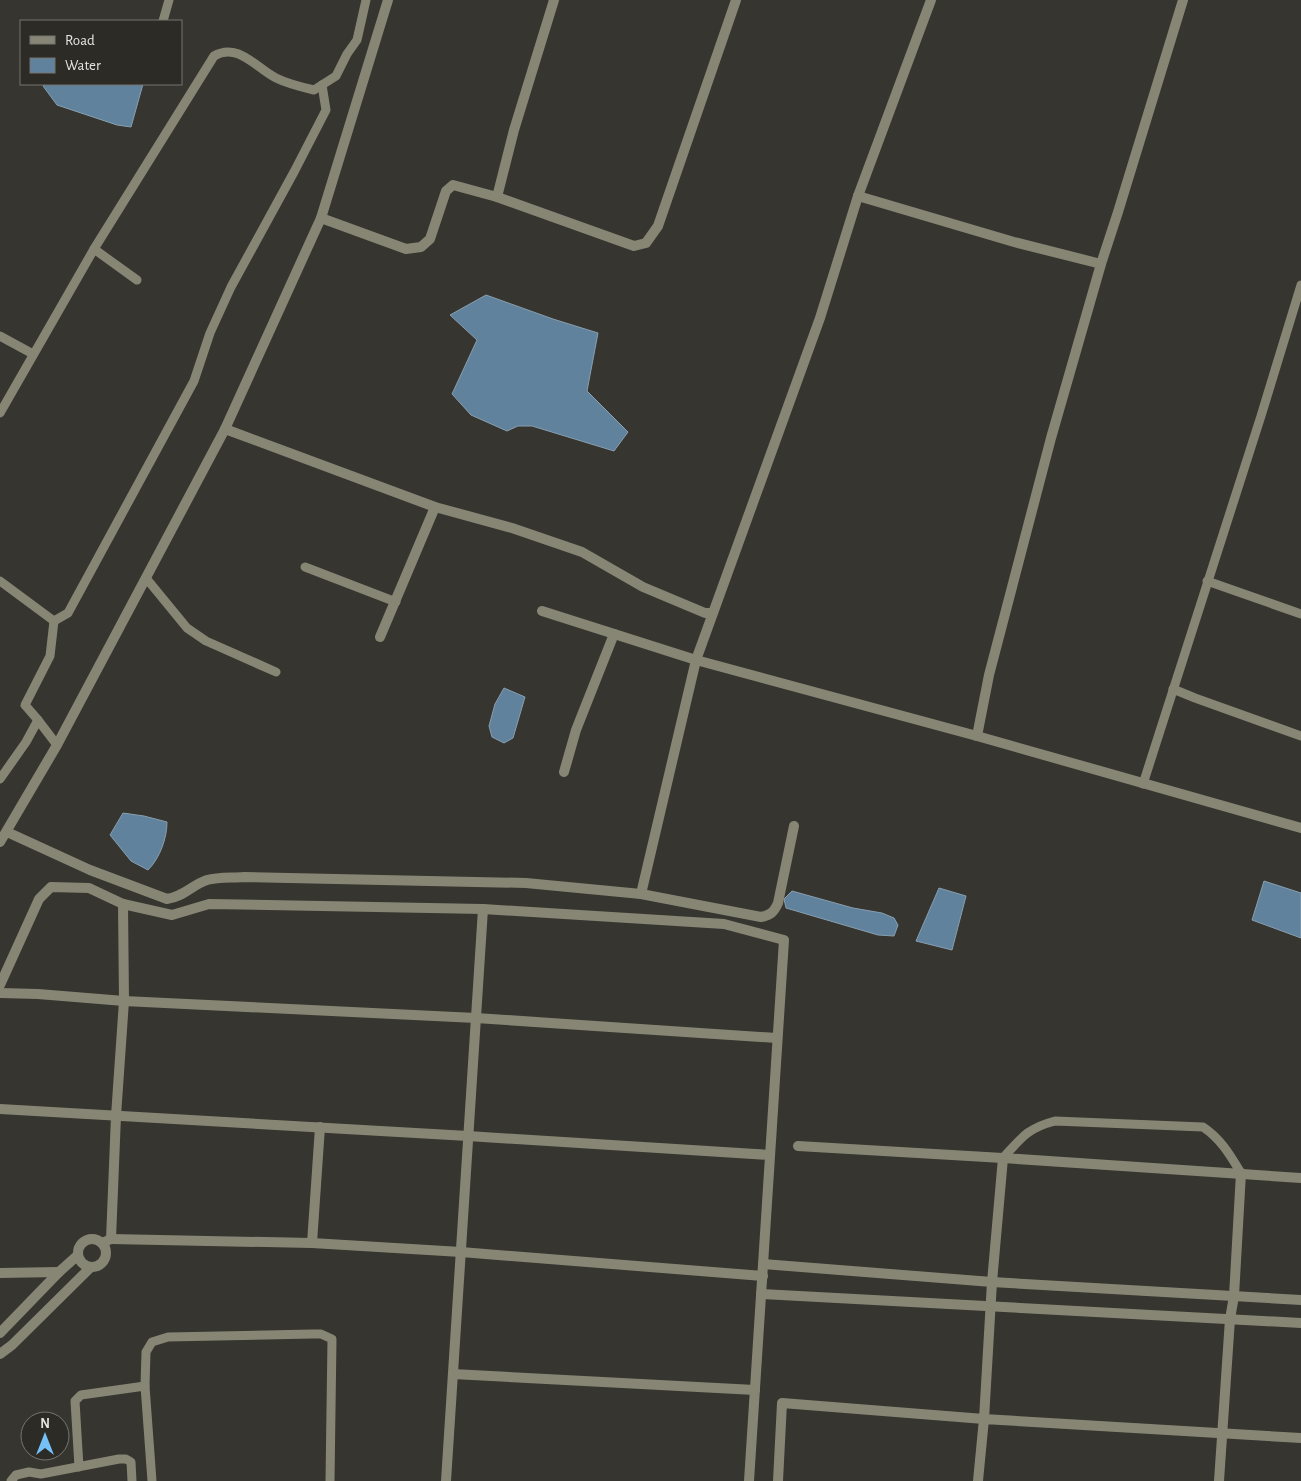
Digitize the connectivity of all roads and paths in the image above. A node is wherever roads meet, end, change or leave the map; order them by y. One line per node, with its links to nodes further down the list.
1 (169, 0): 8 (lane)
2 (366, 0): 9 (lane)
3 (388, 0): 12 (street)
4 (554, 0): 11 (street)
5 (736, 0): 11 (street)
6 (931, 0): 10 (street)
7 (1183, 0): 14 (street)
8 (163, 20)
9 (322, 85): 13 (lane); 30 (lane)
10 (858, 196): 14 (street); 28 (street)
11 (498, 197): 12 (street)
12 (320, 218): 20 (street)
13 (94, 249): 15 (lane); 18 (lane)
14 (1101, 264): 37 (street)
15 (137, 280)
16 (1301, 285): 25 (lane)
17 (0, 336): 18 (lane)
18 (33, 354): 19 (lane)
19 (0, 413)
20 (225, 429): 21 (street); 23 (street)
21 (435, 507): 26 (street); 28 (street)
22 (305, 567): 26 (lane)
23 (146, 578): 34 (lane); 39 (street)
24 (0, 581): 30 (lane)
25 (1207, 581): 29 (lane); 35 (lane)
26 (396, 602): 32 (street)
27 (542, 611): 31 (street)
28 (712, 613): 33 (street)
29 (1301, 614)
30 (54, 620): 36 (lane)
31 (614, 634): 33 (street); 40 (street)
32 (380, 637)
33 (696, 660): 37 (street); 47 (street)
34 (276, 672)
35 (1173, 689): 38 (lane); 42 (lane)
36 (38, 720): 39 (lane); 41 (lane)
37 (977, 736): 42 (street)
38 (1301, 736)
39 (57, 745): 45 (street)
40 (564, 772)
41 (0, 779)
42 (1143, 784): 44 (street)
43 (794, 826): 47 (street)
44 (1301, 828)
45 (7, 832): 46 (street); 47 (street)
46 (0, 842)
47 (641, 894)
48 (123, 904): 49 (street); 50 (street); 52 (street)
49 (483, 909): 53 (street); 54 (street)
50 (0, 985)
51 (0, 993): 52 (street)
52 (124, 1002): 53 (street); 56 (street)
53 (476, 1018): 54 (street); 58 (street)
54 (777, 1038): 60 (street)
55 (0, 1109): 56 (street)
56 (116, 1116): 57 (street); 64 (street)
57 (320, 1127): 58 (street); 65 (street)
58 (468, 1136): 60 (street); 66 (street)
59 (798, 1146): 61 (street)
60 (770, 1155): 68 (street)
61 (1003, 1158): 62 (street); 62 (lane); 73 (street)
62 (1241, 1174): 63 (street); 75 (street)
63 (1301, 1178)
64 (107, 1241): 65 (street); 67 (street); 69 (street)
65 (312, 1243): 66 (street)
66 (461, 1252): 72 (street); 82 (street)
67 (78, 1256): 69 (street); 70 (street)
68 (763, 1264): 72 (street); 73 (street)
69 (91, 1268): 81 (street)
70 (59, 1272): 71 (street); 80 (street)
71 (0, 1274)
72 (762, 1276): 74 (street)
73 (992, 1282): 75 (street); 77 (street)
74 (761, 1294): 77 (street); 84 (street)
75 (1234, 1296): 76 (street); 78 (street)
76 (1301, 1300)
77 (990, 1306): 78 (street); 85 (street)
78 (1230, 1319): 79 (street); 86 (street)
79 (1301, 1323)
80 (0, 1333)
81 (0, 1354)
82 (453, 1374): 84 (street); 94 (street)
83 (145, 1386): 88 (lane); 92 (lane); 93 (lane)
84 (755, 1390): 95 (street)
85 (984, 1419): 86 (street); 96 (street); 97 (street)
86 (1222, 1432): 87 (street); 98 (street)
87 (1301, 1438)
88 (79, 1467): 89 (lane); 91 (lane)
89 (41, 1478): 90 (lane)
90 (11, 1481)
91 (132, 1481)
92 (152, 1481)
93 (330, 1481)
94 (446, 1481)
95 (749, 1481)
96 (778, 1481)
97 (978, 1481)
98 (1219, 1481)

